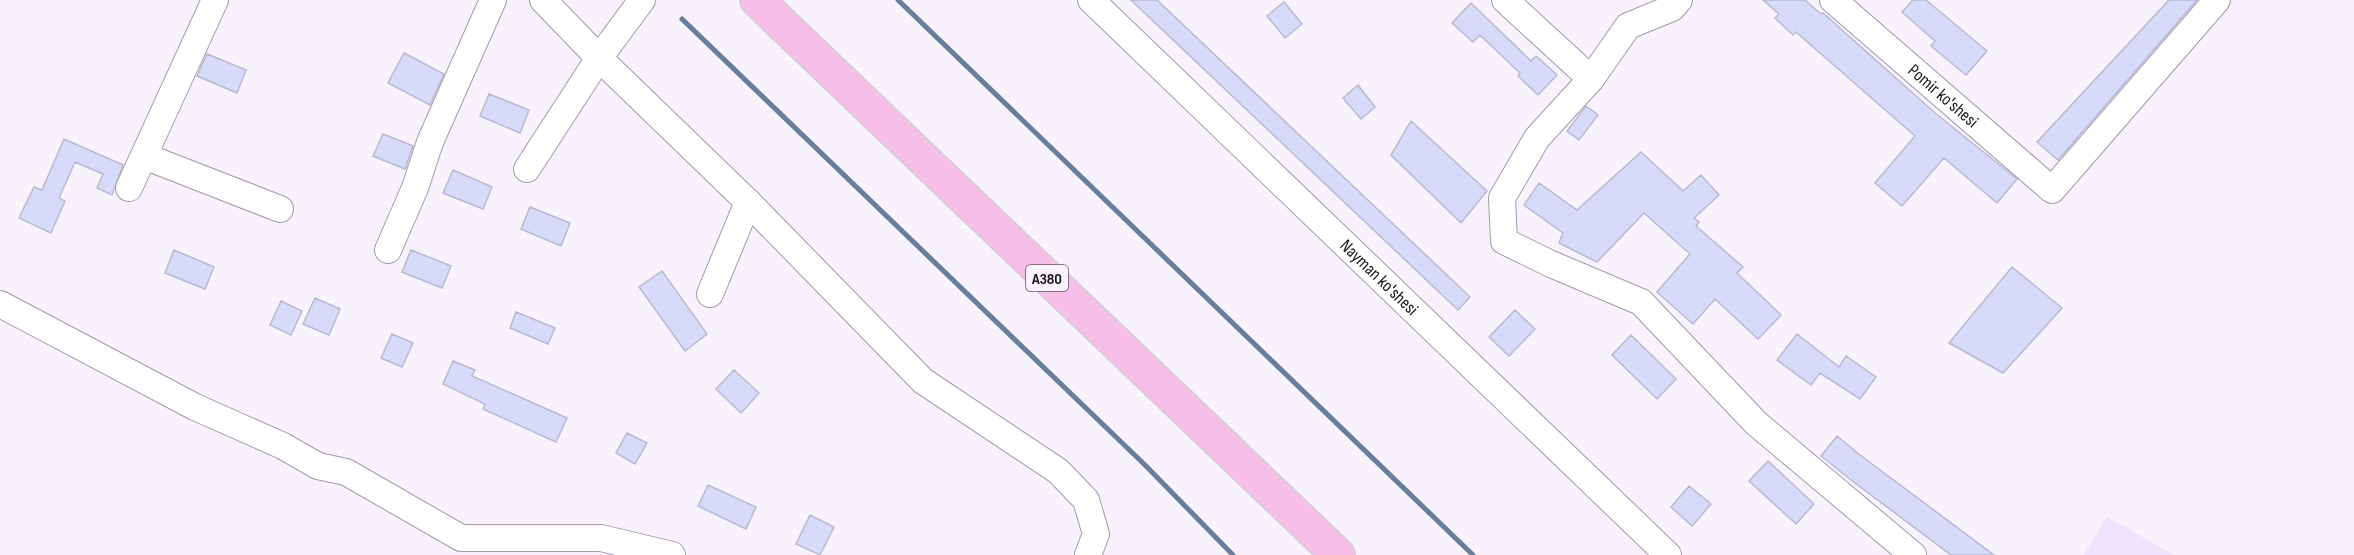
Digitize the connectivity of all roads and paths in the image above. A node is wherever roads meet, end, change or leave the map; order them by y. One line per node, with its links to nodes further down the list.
1 (215, 0): 13 (street)
2 (493, 0): 18 (street)
3 (543, 0): 11 (street)
4 (642, 0): 11 (street)
5 (757, 0): 23 (highway, A380)
6 (1091, 0): 24 (street, Nayman ko'shesi)
7 (1505, 0): 12 (street)
8 (1679, 0): 12 (street)
9 (1833, 0): 10 (street, Pomir ko'shesi)
10 (2217, 0)
11 (599, 58): 14 (street); 16 (street)
12 (1591, 79): 25 (street)
13 (144, 156): 15 (street); 17 (street)
14 (527, 169)
15 (129, 188)
16 (748, 202): 19 (street); 22 (street)
17 (280, 209)
18 (387, 250)
19 (710, 294)
20 (0, 304): 21 (street)
21 (672, 555)
22 (1088, 555)
23 (1338, 555)
24 (1668, 555)
25 (1912, 555)

